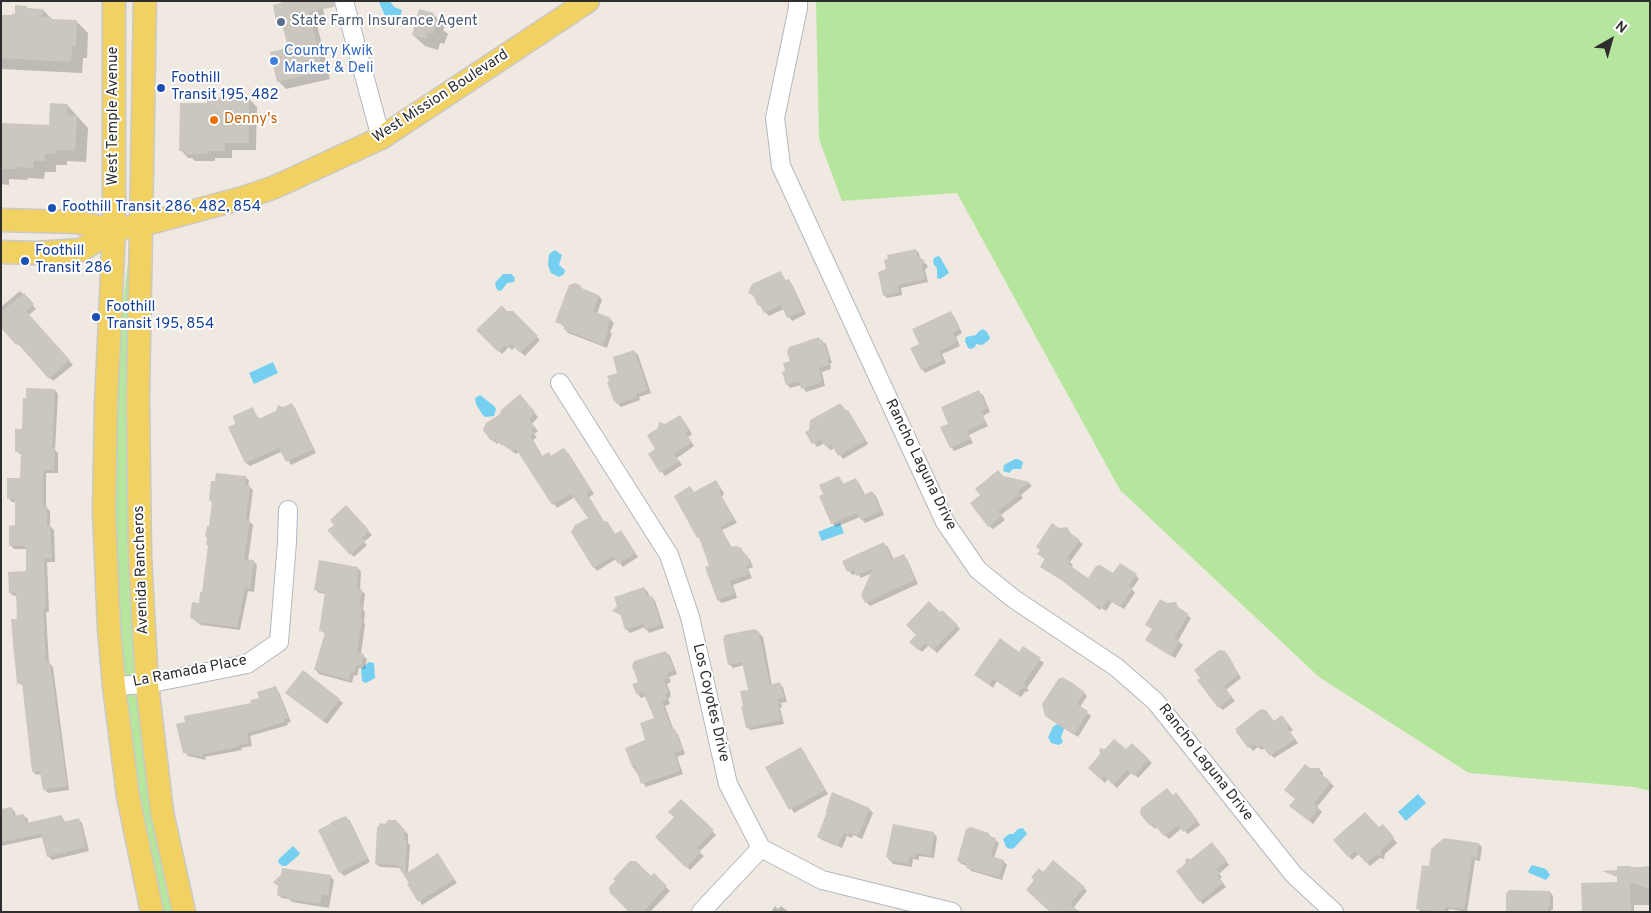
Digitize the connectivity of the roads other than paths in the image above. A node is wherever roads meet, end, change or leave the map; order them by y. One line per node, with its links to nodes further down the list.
1 (114, 1): 9 (main road, West Temple Avenue)
2 (145, 1): 8 (main road, West Temple Avenue)
3 (344, 1): 6 (street)
4 (588, 1): 6 (main road, West Mission Boulevard)
5 (798, 1): 20 (street, Rancho Laguna Drive)
6 (381, 138): 8 (main road, West Mission Boulevard)
7 (1, 220): 9 (main road)
8 (142, 225): 9 (main road, West Mission Boulevard); 13 (main road, Avenida Rancheros)
9 (114, 230): 10 (main road); 14 (main road)
10 (1, 252)
11 (560, 383): 15 (street, Los Coyotes Drive)
12 (288, 510): 13 (street, La Ramada Place)
13 (147, 684): 14 (street, La Ramada Place); 17 (main road, Avenida Rancheros)
14 (114, 686): 16 (main road)
15 (761, 848): 18 (street); 19 (street)
16 (152, 912)
17 (184, 912)
18 (702, 912)
19 (952, 912)
20 (1334, 912)

